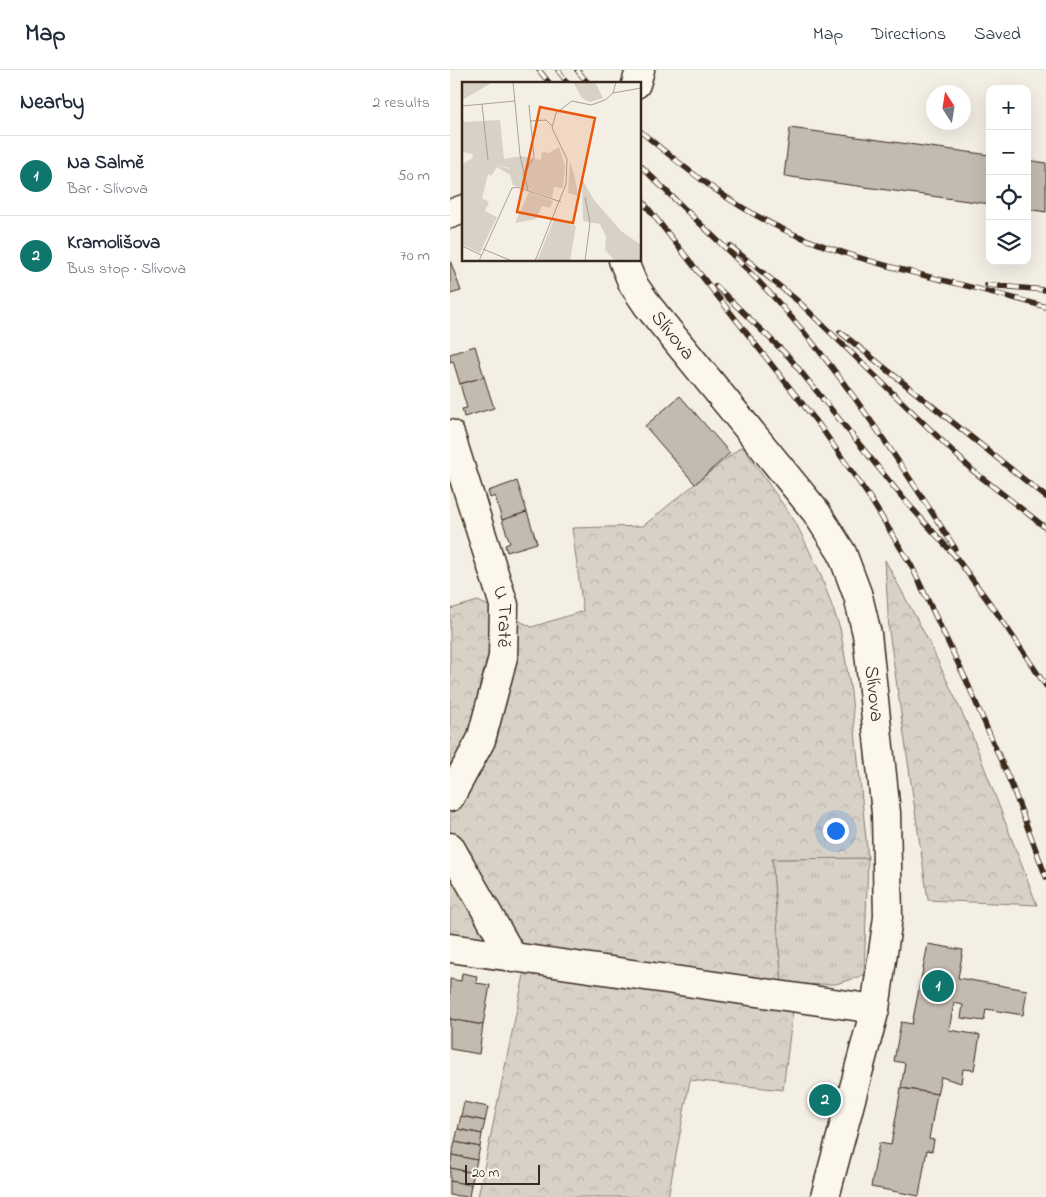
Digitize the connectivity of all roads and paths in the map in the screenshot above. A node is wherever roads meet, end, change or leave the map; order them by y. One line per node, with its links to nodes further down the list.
1 (462, 210): 2 (street)
2 (450, 214)
3 (623, 261): 9 (street, Slívova)
4 (450, 434): 5 (street, U Tratě)
5 (450, 798)
6 (450, 847): 8 (street)
7 (450, 948): 8 (street)
8 (513, 958): 9 (street)
9 (876, 1009): 10 (street, Slívova)
10 (825, 1197)

